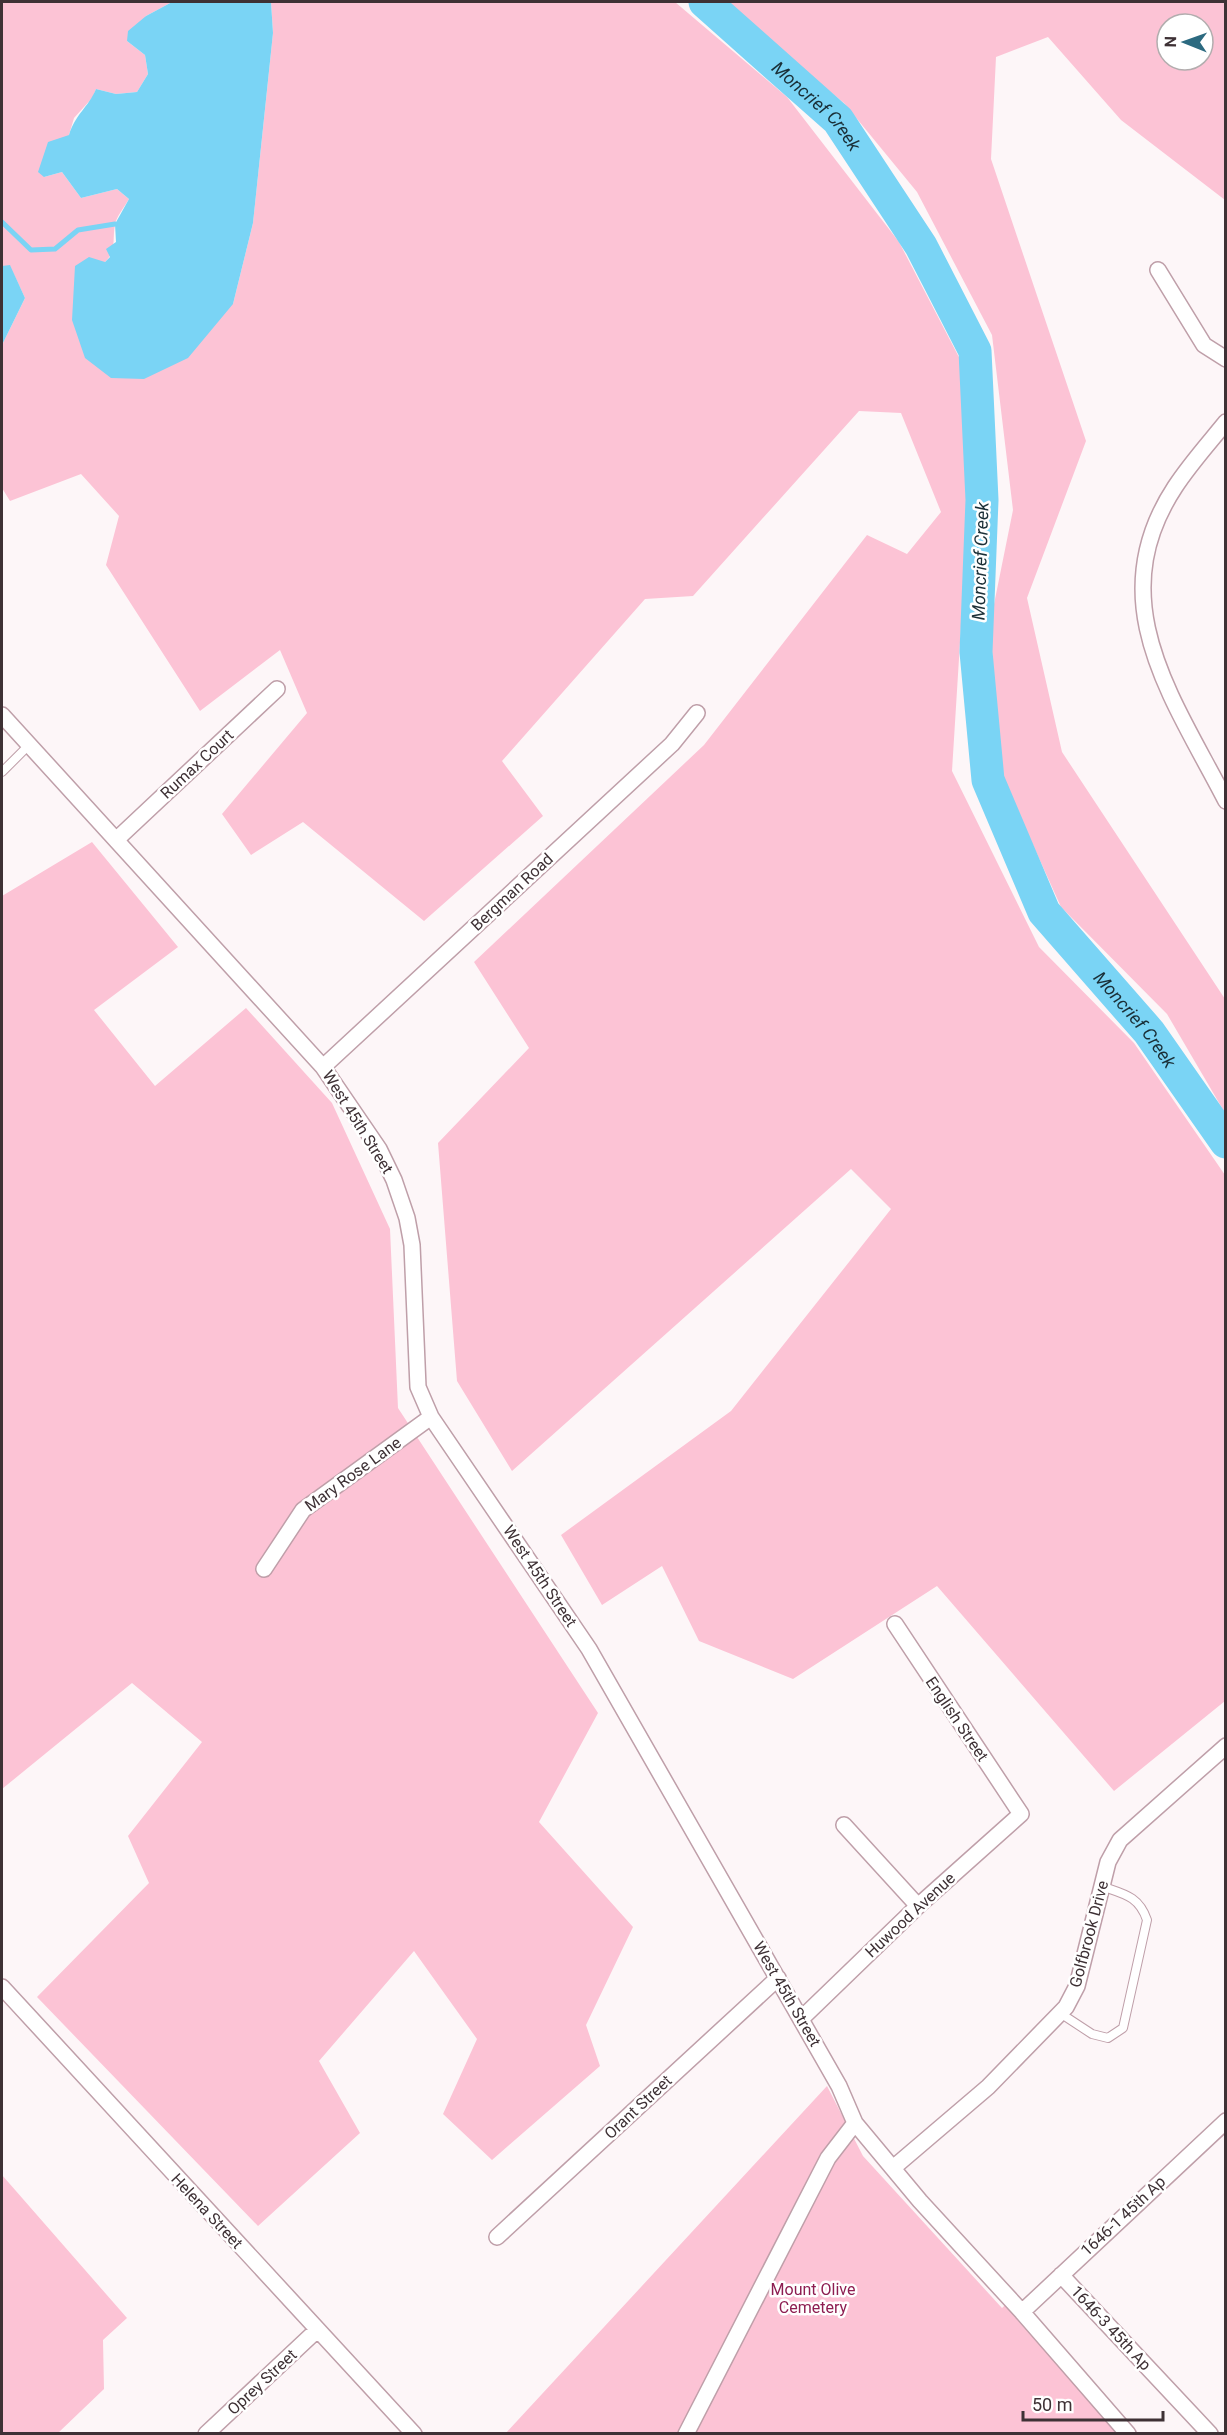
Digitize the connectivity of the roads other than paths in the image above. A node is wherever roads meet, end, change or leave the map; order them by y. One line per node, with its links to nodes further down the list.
1 (1158, 270): 2 (street)
2 (1226, 359)
3 (1226, 422): 9 (street)
4 (277, 689): 10 (street, Rumax Court)
5 (697, 713): 11 (street, Bergman Road)
6 (2, 716): 7 (street, West 45th Street)
7 (29, 745): 8 (lane); 10 (street, West 45th Street)
8 (2, 772)
9 (1226, 801)
10 (116, 840): 11 (street, West 45th Street)
11 (323, 1066): 12 (street, West 45th Street)
12 (431, 1417): 13 (street, Mary Rose Lane); 20 (street, West 45th Street)
13 (264, 1569)
14 (895, 1624): 16 (street, English Street)
15 (1226, 1746): 18 (street, Golfbrook Drive)
16 (1021, 1814): 19 (street, Huwood Avenue)
17 (844, 1825): 19 (street)
18 (1101, 1886): 22 (street, Golfbrook Drive); 22 (lane)
19 (918, 1906): 23 (street, Huwood Avenue)
20 (778, 1978): 23 (street, West 45th Street); 27 (street, Orant Street)
21 (2, 1987): 30 (street, Helena Street)
22 (1060, 2013): 26 (street, Golfbrook Drive)
23 (801, 2019): 25 (street, West 45th Street)
24 (1226, 2121): 28 (street, 1646-1 45th Ap)
25 (855, 2123): 26 (street, West 45th Street); 33 (street)
26 (893, 2168): 29 (street, West 45th Street)
27 (497, 2237)
28 (1061, 2275): 29 (street, 1646-1 45th Ap); 35 (street, 1646-3 45th Ap)
29 (1022, 2312): 34 (street, West 45th Street)
30 (318, 2330): 31 (street, Oprey Street); 32 (street, Helena Street)
31 (206, 2433)
32 (414, 2433)
33 (686, 2433)
34 (1128, 2433)
35 (1210, 2433)

